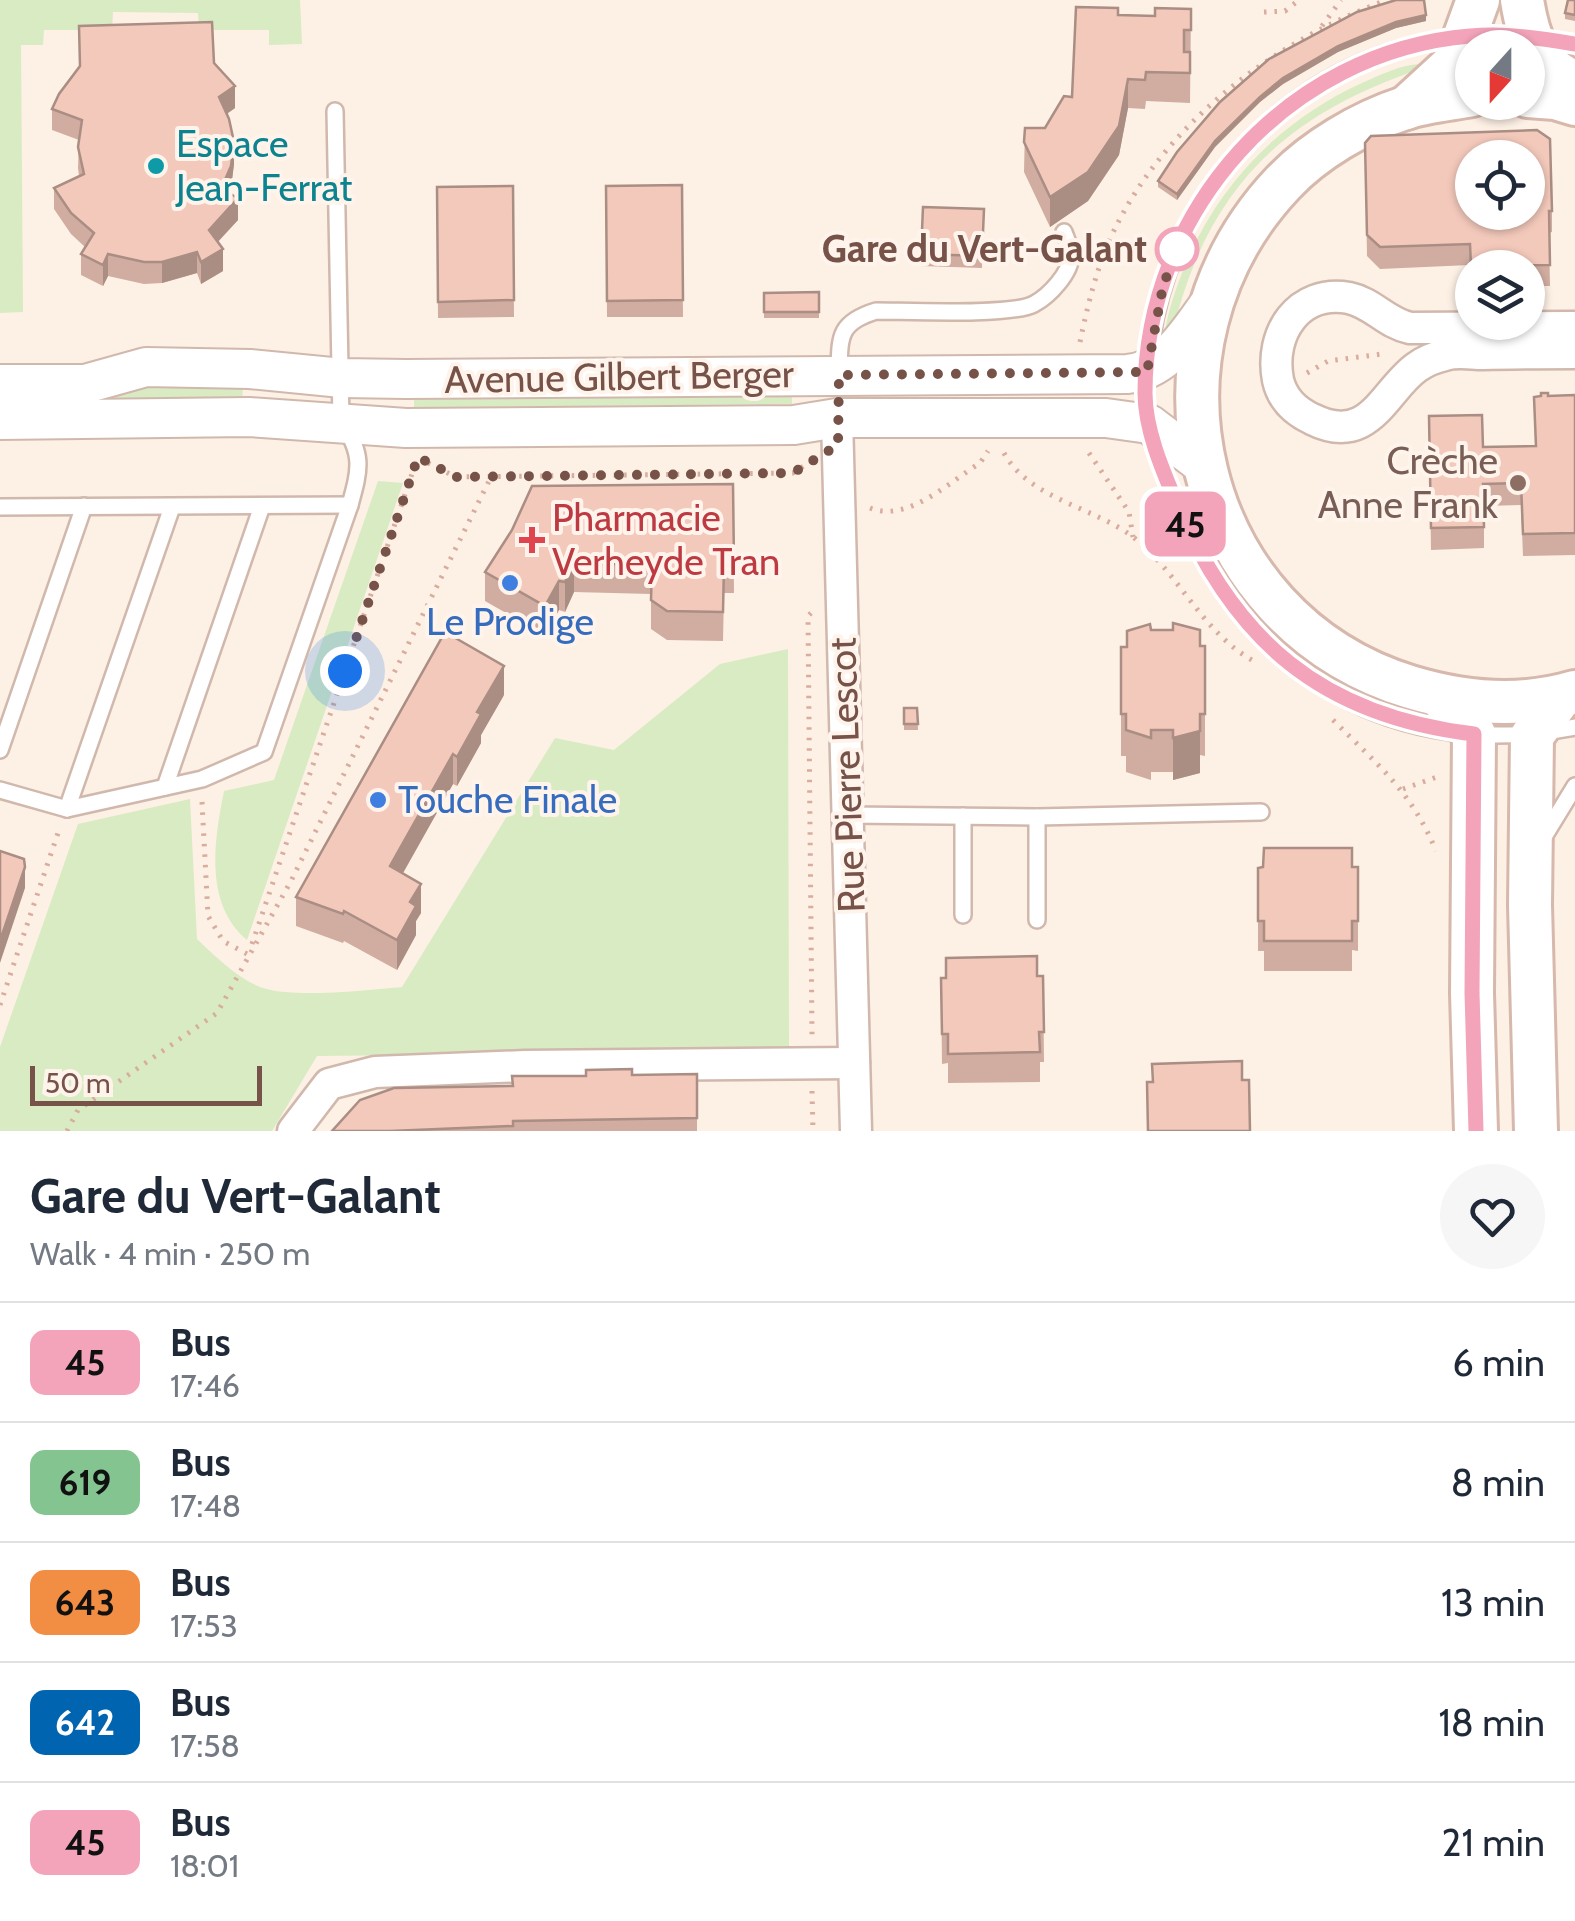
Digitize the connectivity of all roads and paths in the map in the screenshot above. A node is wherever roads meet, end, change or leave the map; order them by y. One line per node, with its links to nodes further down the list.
1 (1299, 0): 4 (path)
2 (1340, 0): 7 (path)
3 (1386, 0): 7 (path)
4 (1264, 12)
5 (1472, 18): 6 (lane); 13 (main road); 21 (lane)
6 (1525, 18): 8 (lane); 9 (main road)
7 (1320, 28): 19 (path)
8 (1575, 44)
9 (1575, 83)
10 (1545, 97): 12 (main road)
11 (1455, 98): 13 (main road)
12 (1575, 104)
13 (1406, 108): 16 (main road)
14 (335, 112): 24 (lane)
15 (1064, 232): 22 (lane)
16 (1210, 303): 21 (street); 34 (main road)
17 (1575, 327): 20 (street)
18 (1390, 350): 23 (path)
19 (1078, 352)
20 (1575, 353)
21 (1147, 372): 22 (street, Avenue Gilbert Berger); 28 (lane)
22 (839, 375): 24 (street, Avenue Gilbert Berger); 29 (street)
23 (1304, 375)
24 (342, 378): 25 (street, Avenue Gilbert Berger); 27 (lane)
25 (0, 384)
26 (0, 420): 27 (street, Avenue Gilbert Berger)
27 (342, 422): 29 (street, Avenue Gilbert Berger); 38 (lane)
28 (1149, 424): 29 (street, Avenue Gilbert Berger); 34 (street, Avenue Gilbert Berger); 48 (lane)
29 (838, 432): 35 (path); 37 (street, Rue Pierre Lescot)
30 (997, 439): 37 (path)
31 (1003, 450): 44 (path)
32 (408, 451): 33 (path)
33 (418, 457): 36 (path); 64 (path)
34 (1203, 464): 45 (main road)
35 (793, 473): 36 (path); 37 (path)
36 (491, 477): 64 (path)
37 (840, 495): 43 (street, Rue Pierre Lescot)
38 (350, 505): 40 (lane); 51 (lane)
39 (84, 506): 41 (lane); 42 (lane); 50 (lane)
40 (262, 506): 42 (lane); 53 (lane)
41 (0, 507)
42 (172, 507): 55 (lane)
43 (842, 582): 57 (street, Rue Pierre Lescot); 67 (path)
44 (1253, 660)
45 (1440, 696): 46 (main road); 48 (main road)
46 (1570, 705): 49 (main road)
47 (1324, 712): 61 (path)
48 (1474, 734): 49 (lane); 72 (main road)
49 (1532, 736): 60 (main road)
50 (0, 750)
51 (202, 779): 53 (lane); 64 (path)
52 (1575, 786): 60 (lane)
53 (165, 787): 55 (lane)
54 (0, 790): 55 (lane)
55 (67, 809): 65 (path)
56 (1262, 812): 59 (lane)
57 (848, 815): 58 (lane); 66 (street, Rue Pierre Lescot)
58 (963, 816): 59 (lane); 62 (lane)
59 (1037, 817): 63 (lane)
60 (1532, 856): 73 (main road)
61 (1438, 857)
62 (963, 915)
63 (1037, 920)
64 (248, 956): 68 (path)
65 (0, 1004)
66 (854, 1063): 67 (street); 71 (street, Rue Pierre Lescot)
67 (812, 1065): 69 (street); 70 (path)
68 (67, 1131)
69 (293, 1131)
70 (813, 1131)
71 (856, 1131)
72 (1476, 1131)
73 (1536, 1131)

